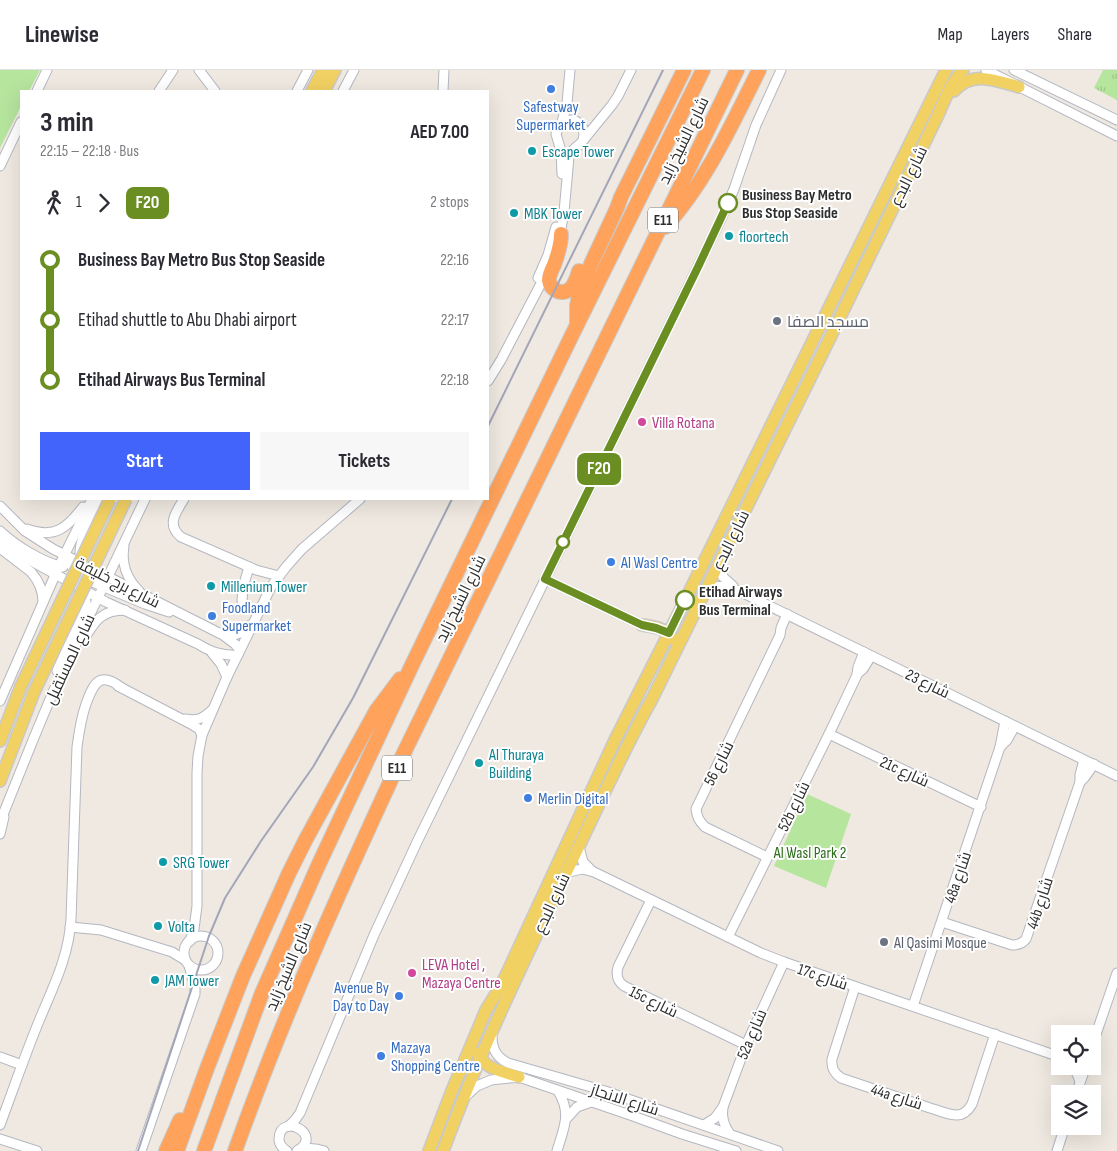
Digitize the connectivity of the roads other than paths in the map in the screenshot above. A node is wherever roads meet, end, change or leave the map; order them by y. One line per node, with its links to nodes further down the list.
1 (47, 70): 23 (street)
2 (174, 70): 24 (street)
3 (199, 70): 25 (street)
4 (308, 70): 26 (street)
5 (322, 70): 27 (main road)
6 (335, 70): 28 (main road)
7 (354, 70): 29 (street)
8 (444, 70): 30 (street)
9 (570, 70): 31 (street)
10 (631, 70): 33 (street)
11 (684, 70): 43 (highway)
12 (703, 70): 47 (highway, شارع الشيخ زايد / E11)
13 (737, 70): 45 (highway, شارع الشيخ زايد / E11)
14 (759, 70): 45 (highway)
15 (782, 70): 72 (street)
16 (939, 70): 21 (main road)
17 (946, 70): 21 (main road, شارع البدع)
18 (963, 70): 32 (main road, شارع البدع)
19 (986, 70): 22 (street)
20 (1014, 70): 34 (street)
21 (938, 87): 46 (main road, شارع البدع)
22 (1019, 87): 32 (main road); 38 (street)
23 (37, 90)
24 (160, 90)
25 (214, 90)
26 (298, 90)
27 (312, 90)
28 (325, 90)
29 (344, 90)
30 (443, 90)
31 (569, 97): 35 (street); 36 (street)
32 (938, 115): 48 (main road, شارع البدع)
33 (601, 118): 36 (street); 39 (street)
34 (1117, 120)
35 (562, 122): 36 (street); 40 (street)
36 (578, 123): 39 (street)
37 (20, 124): 42 (street)
38 (1117, 136)
39 (583, 140): 41 (street)
40 (559, 142): 41 (street); 49 (street)
41 (576, 147): 44 (street)
42 (0, 166)
43 (621, 197): 44 (highway); 47 (highway)
44 (560, 234): 49 (street)
45 (654, 239): 167 (highway, شارع الشيخ زايد / E11)
46 (836, 295): 48 (main road); 87 (main road, شارع البدع)
47 (578, 324): 94 (highway, شارع الشيخ زايد / E11)
48 (829, 340): 66 (main road, شارع البدع)
49 (510, 342): 50 (street)
50 (489, 379)
51 (90, 500): 60 (street)
52 (91, 500): 65 (street)
53 (99, 500): 69 (street)
54 (110, 500): 105 (main road, شارع المستقبل, bridge)
55 (126, 500): 110 (main road, شارع المستقبل, bridge)
56 (144, 500): 62 (street, شارع المستقبل)
57 (183, 500): 67 (street)
58 (359, 500): 70 (street)
59 (0, 506): 60 (street, شارع برج خليفة)
60 (18, 524): 65 (street, شارع برج خليفة)
61 (0, 531): 68 (street)
62 (126, 537): 71 (street, شارع المستقبل); 79 (street)
63 (0, 539): 68 (street, شارع برج خليفة)
64 (0, 548): 81 (street)
65 (65, 555): 68 (street); 69 (street)
66 (720, 562): 76 (street, شارع 23); 77 (main road, شارع البدع)
67 (253, 569): 70 (street); 74 (street); 80 (street)
68 (58, 570): 69 (street); 75 (street, شارع برج خليفة); 81 (street)
69 (80, 572): 71 (street, شارع برج خليفة); 73 (street); 75 (street); 78 (street)
70 (279, 576): 74 (street)
71 (107, 577): 73 (street, شارع المستقبل); 79 (street, شارع برج خليفة)
72 (545, 579): 86 (street); 150 (street)
73 (104, 586): 78 (street, شارع المستقبل); 84 (street)
74 (272, 587): 85 (street)
75 (83, 588): 78 (street, شارع برج خليفة); 96 (street)
76 (739, 591): 77 (street, شارع 23); 83 (street, شارع 23)
77 (705, 592): 97 (main road, شارع البدع)
78 (98, 597): 82 (street, شارع برج خليفة); 93 (street, شارع المستقبل)
79 (147, 597): 84 (street, شارع برج خليفة)
80 (242, 601)
81 (42, 604): 98 (street)
82 (125, 610): 89 (street, شارع برج خليفة); 93 (street)
83 (790, 616): 92 (street, شارع 23); 117 (street, شارع 56)
84 (189, 618): 88 (street, شارع برج خليفة)
85 (254, 621): 88 (street); 90 (street)
86 (642, 625): 87 (main road); 91 (main road)
87 (669, 633): 91 (main road, شارع البدع); 97 (main road)
88 (224, 635): 90 (street, شارع برج خليفة)
89 (210, 651): 90 (street, شارع برج خليفة); 95 (street)
90 (239, 653): 95 (street)
91 (658, 654): 131 (main road, شارع البدع)
92 (868, 654): 101 (street, شارع 23); 103 (street, 52b شارع)
93 (69, 658): 96 (street, شارع المستقبل)
94 (412, 665): 142 (highway); 166 (highway, شارع الشيخ زايد / E11)
95 (227, 677): 99 (street)
96 (53, 692): 112 (street, شارع المستقبل)
97 (652, 699): 116 (main road, شارع البدع)
98 (0, 701)
99 (213, 709): 100 (street); 104 (street)
100 (183, 719): 104 (street); 123 (street)
101 (1005, 721): 102 (street, شارع 23); 106 (street, 48a شارع)
102 (1014, 726): 106 (street, 48a شارع); 107 (street, شارع 23)
103 (829, 734): 113 (street, 21c شارع); 117 (street, 52b شارع)
104 (202, 735): 121 (street)
105 (0, 741)
106 (1000, 747): 113 (street, 48a شارع)
107 (1084, 760): 108 (street, شارع 23); 111 (street, 44b شارع)
108 (1094, 764): 109 (street, شارع 23); 111 (street, 44b شارع)
109 (1117, 776)
110 (0, 781)
111 (1080, 782): 122 (street, 44b شارع)
112 (7, 804): 114 (street, شارع المستقبل); 115 (street)
113 (981, 806): 122 (street, 48a شارع)
114 (0, 822)
115 (0, 834)
116 (578, 847): 118 (street, 17c شارع); 119 (main road, شارع البدع)
117 (767, 857): 124 (street, 52b شارع)
118 (594, 872): 119 (street, 17c شارع); 120 (street, 17c شارع)
119 (565, 874): 135 (main road, شارع البدع)
120 (651, 900): 124 (street, 17c شارع); 137 (street, 15c شارع)
121 (197, 906): 125 (street); 126 (street)
122 (942, 922): 133 (street, 48a شارع)
123 (71, 923): 127 (street); 141 (street)
124 (728, 937): 128 (street, 17c شارع)
125 (208, 938): 126 (street); 129 (street)
126 (189, 942): 127 (street); 129 (street)
127 (162, 949): 129 (street)
128 (784, 962): 132 (street, 17c شارع); 137 (street, 52a شارع)
129 (187, 963): 163 (street)
130 (1117, 975): 134 (street)
131 (500, 986): 140 (main road); 170 (main road, شارع البدع)
132 (855, 987): 133 (street, 17c شارع); 136 (street, 44a شارع)
133 (913, 1006): 136 (street, 17c شارع)
134 (1099, 1025)
135 (492, 1031): 140 (main road, شارع البدع); 155 (street, شارع الانجاز)
136 (995, 1034): 138 (street, 17c شارع)
137 (746, 1045): 152 (street, 52a شارع)
138 (1051, 1054)
139 (0, 1057): 141 (street)
140 (480, 1059): 145 (main road); 149 (main road, شارع البدع)
141 (22, 1065): 154 (street)
142 (206, 1071): 164 (highway); 165 (highway)
143 (1078, 1075): 146 (street)
144 (1083, 1075): 146 (street)
145 (519, 1077): 148 (street, شارع الانجاز); 149 (street, شارع الانجاز)
146 (1080, 1082): 147 (street)
147 (1079, 1085)
148 (558, 1090): 151 (street, شارع الانجاز); 153 (street)
149 (462, 1100): 171 (main road, شارع البدع)
150 (305, 1101): 156 (street); 157 (street)
151 (591, 1102): 153 (street); 173 (street, شارع الانجاز)
152 (723, 1107): 155 (street, 52a شارع); 158 (street)
153 (567, 1118): 172 (street)
154 (0, 1125)
155 (704, 1125): 158 (street, شارع الانجاز)
156 (289, 1126): 157 (street); 168 (street)
157 (303, 1131): 161 (street); 169 (street)
158 (730, 1134): 174 (street, شارع الانجاز)
159 (1062, 1135): 175 (street)
160 (0, 1139): 162 (street)
161 (322, 1150): 169 (street)
162 (37, 1151)
163 (141, 1151)
164 (166, 1151)
165 (177, 1151)
166 (204, 1151)
167 (234, 1151)
168 (287, 1151)
169 (297, 1151)
170 (429, 1151)
171 (443, 1151)
172 (557, 1151)
173 (736, 1151)
174 (778, 1151)
175 (1057, 1151)

